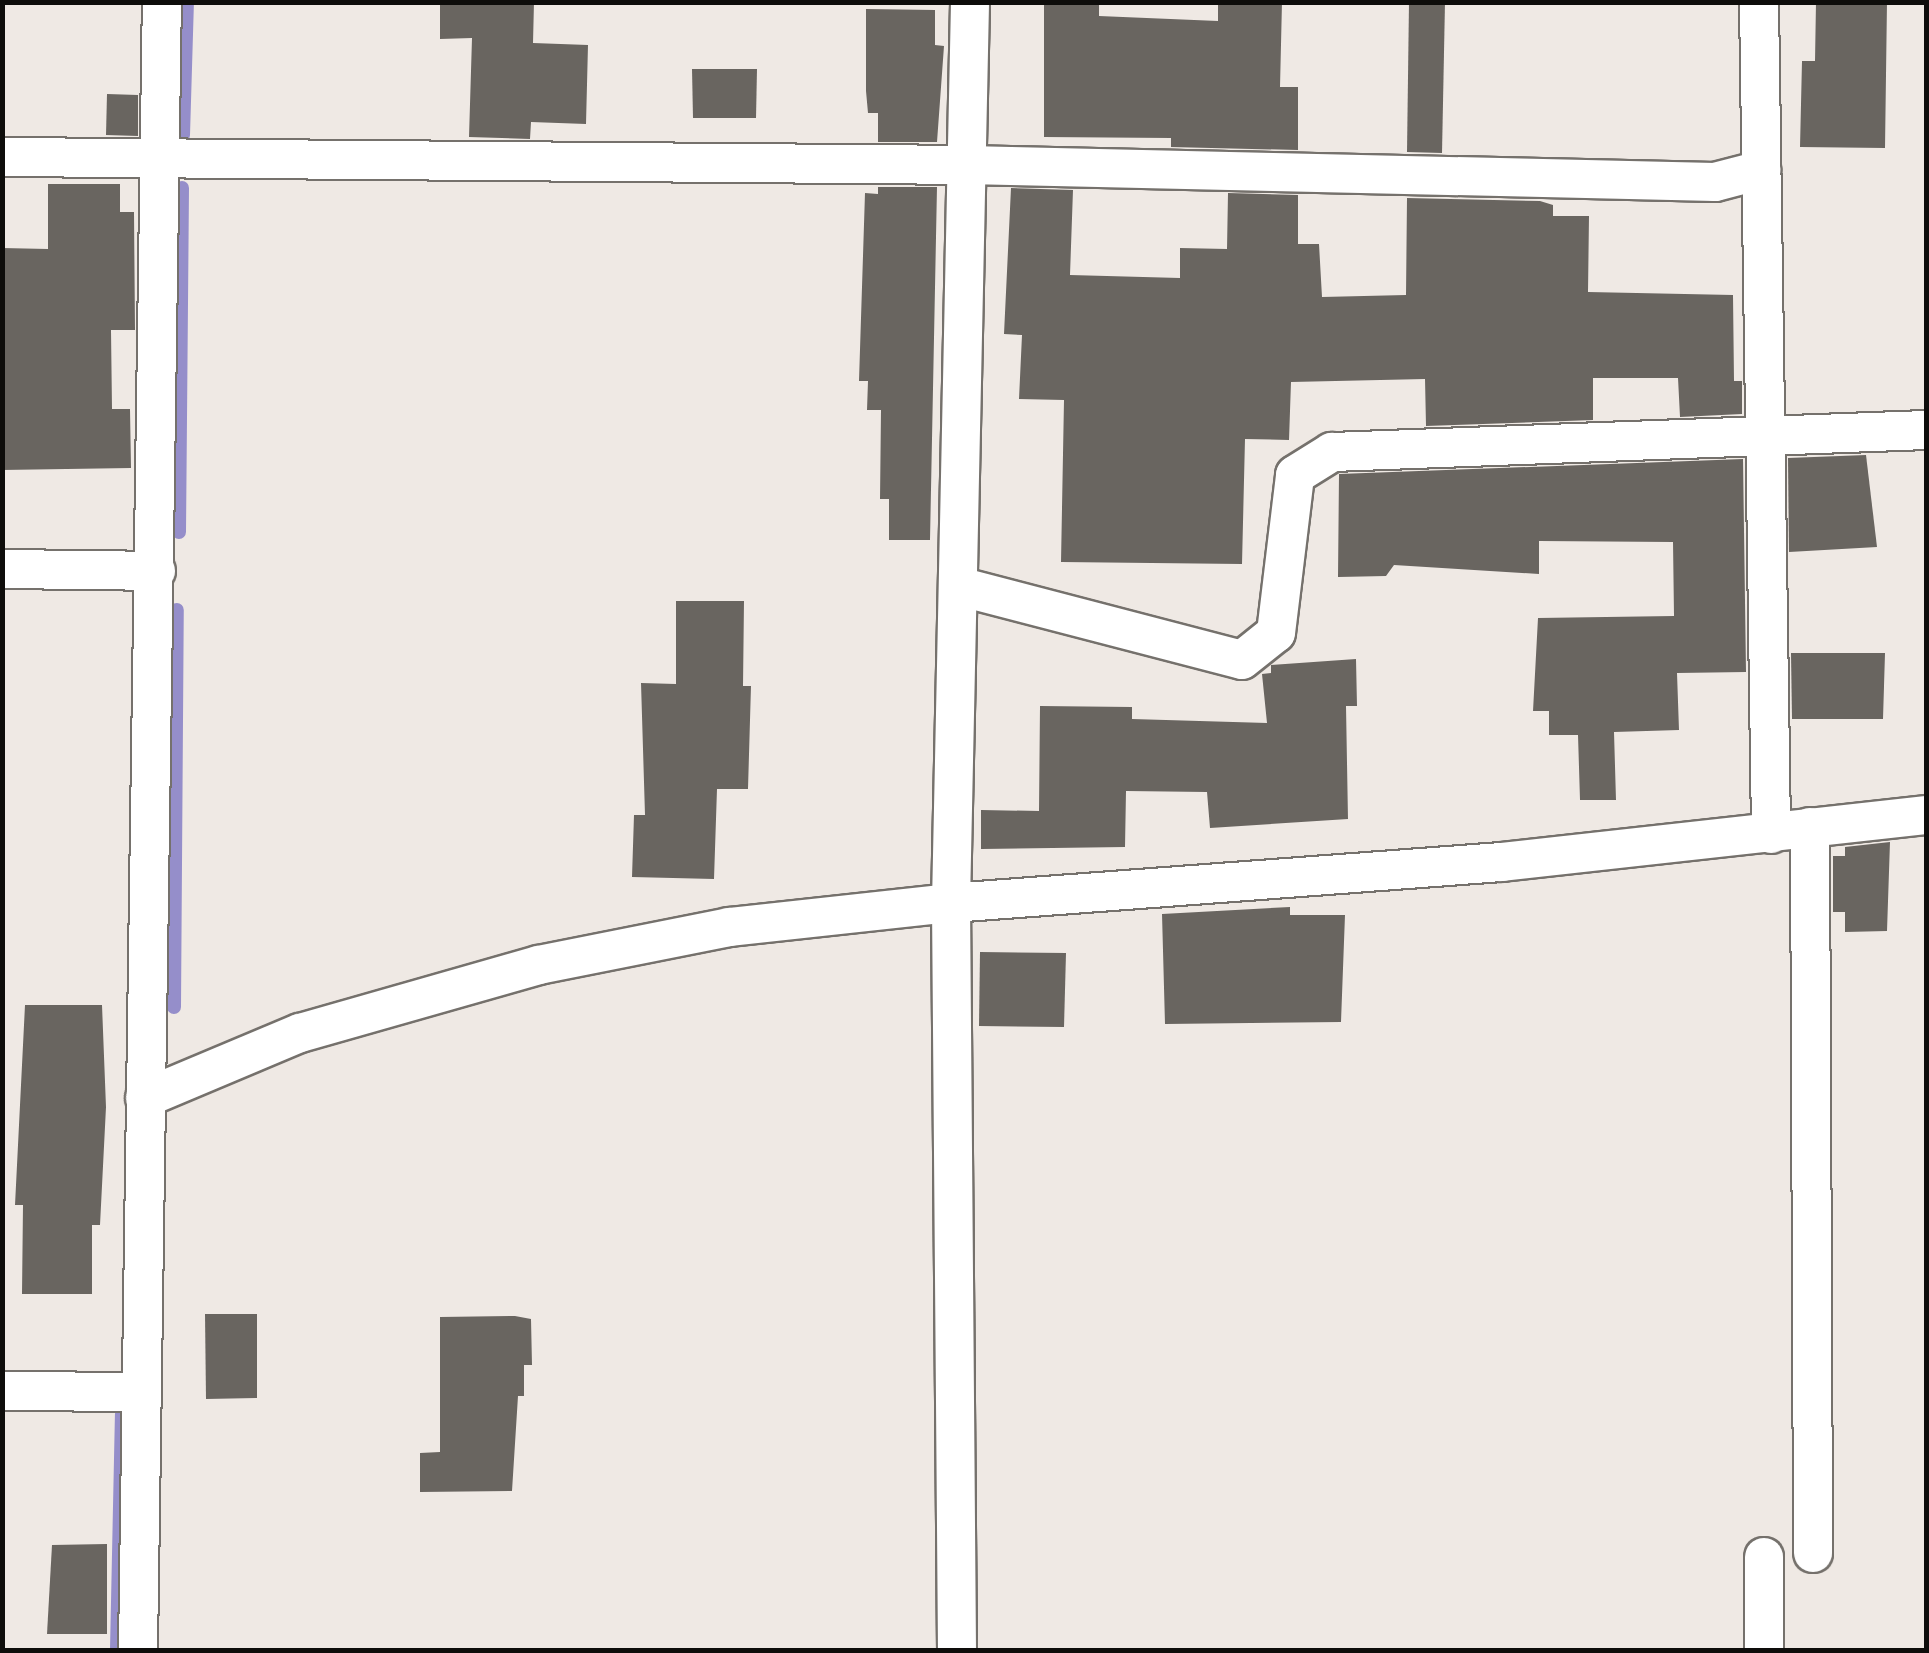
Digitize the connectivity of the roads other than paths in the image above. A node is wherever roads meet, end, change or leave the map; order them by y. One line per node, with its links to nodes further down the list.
1 (162, 2): 5 (street)
2 (970, 2): 6 (street)
3 (1759, 2): 7 (street)
4 (2, 157): 5 (street)
5 (159, 158): 6 (street); 11 (street)
6 (968, 165): 7 (street); 12 (street)
7 (1762, 170): 9 (street)
8 (1926, 430): 9 (street)
9 (1764, 435): 12 (street); 15 (street)
10 (2, 569): 11 (street)
11 (156, 571): 17 (street)
12 (958, 586): 16 (street)
13 (1926, 816): 14 (street)
14 (1810, 827): 15 (street); 20 (street)
15 (1772, 834): 16 (street)
16 (951, 903): 17 (street); 23 (street)
17 (146, 1098): 19 (street)
18 (2, 1391): 19 (street)
19 (141, 1392): 22 (street)
20 (1814, 1553)
21 (1764, 1557): 24 (street)
22 (138, 1650)
23 (957, 1650)
24 (1764, 1650)

